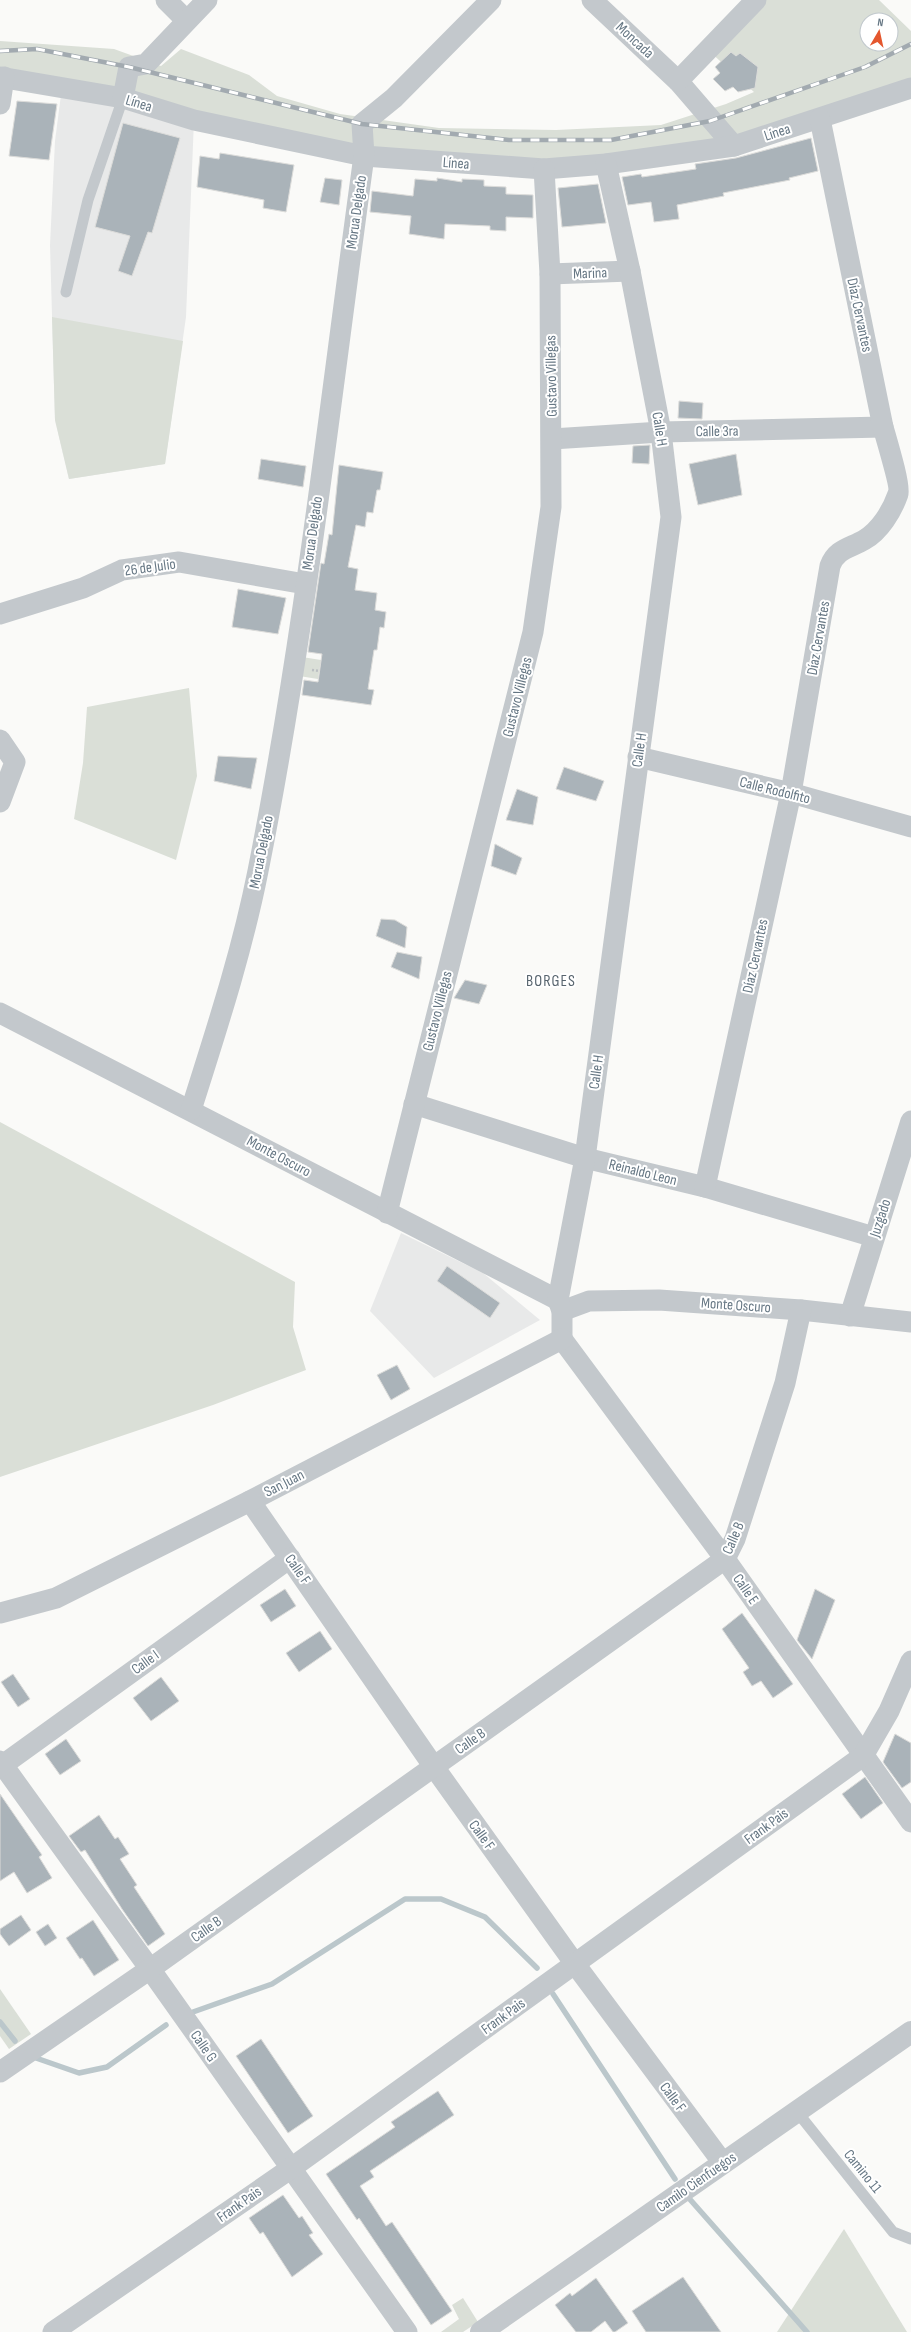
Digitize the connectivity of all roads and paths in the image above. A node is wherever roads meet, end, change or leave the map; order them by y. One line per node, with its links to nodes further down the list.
1 (166, 0): 6 (street)
2 (207, 0): 6 (street)
3 (491, 0): 14 (street, Morua Delgado)
4 (592, 0): 8 (street, Moncada)
5 (756, 0): 8 (street)
6 (186, 20): 10 (street)
7 (2, 77): 10 (street, Línea); 11 (street)
8 (678, 81): 13 (street, Moncada)
9 (909, 94): 12 (street, Línea)
10 (122, 98): 14 (street, Línea); 19 (lane)
11 (0, 104)
12 (820, 119): 13 (street, Línea); 20 (street, Díaz Cervantes)
13 (734, 146): 15 (street, Línea)
14 (364, 156): 16 (street, Línea); 24 (street, Morua Delgado)
15 (606, 164): 16 (street, Línea); 17 (street, Calle H)
16 (544, 169): 18 (street, Gustavo Villegas)
17 (630, 271): 18 (street, Marina); 21 (street, Calle H)
18 (550, 274): 22 (street, Gustavo Villegas)
19 (66, 292)
20 (883, 427): 21 (street, Calle 3ra); 23 (street, Díaz Cervantes)
21 (661, 432): 22 (street, Calle 3ra); 27 (street, Calle H)
22 (552, 439): 32 (street, Gustavo Villegas)
23 (905, 494): 28 (street, Díaz Cervantes)
24 (305, 584): 25 (street, 26 de Julio); 33 (street, Morua Delgado)
25 (0, 614)
26 (0, 740): 29 (street)
27 (638, 757): 28 (street, Calle Rodolfito); 35 (street, Calle H)
28 (791, 793): 30 (street, Calle Rodolfito); 36 (street, Díaz Cervantes)
29 (0, 802)
30 (911, 827)
31 (0, 1013): 33 (street, Monte Oscuro)
32 (414, 1104): 35 (street, Reinaldo Leon); 37 (street, Gustavo Villegas)
33 (191, 1110): 37 (street, Monte Oscuro)
34 (911, 1121): 38 (street, Juzgado)
35 (585, 1158): 36 (street, Reinaldo Leon); 39 (street, Calle H)
36 (705, 1187): 38 (street, Reinaldo Leon)
37 (387, 1213): 39 (street, Monte Oscuro)
38 (874, 1237): 41 (street, Juzgado)
39 (560, 1305): 40 (street, Monte Oscuro); 43 (street, Calle H)
40 (801, 1310): 41 (street, Monte Oscuro); 46 (street, Calle B)
41 (850, 1316): 42 (street, Monte Oscuro)
42 (911, 1322)
43 (562, 1339): 44 (street, San Juan); 46 (street, Calle E)
44 (250, 1501): 45 (street, Calle F); 47 (street, San Juan)
45 (290, 1558): 50 (street, Calle I); 51 (street, Calle F)
46 (725, 1559): 49 (street, Calle E); 51 (street, Calle B)
47 (0, 1613)
48 (911, 1661): 49 (street, Frank Pais)
49 (863, 1756): 52 (street, Calle E); 53 (street, Frank Pais)
50 (1, 1764): 54 (street, Calle G)
51 (434, 1767): 53 (street, Calle F); 54 (street, Calle B)
52 (911, 1822)
53 (575, 1964): 58 (street, Calle F); 59 (street, Frank Pais)
54 (150, 1969): 56 (street, Calle B); 59 (street, Calle G)
55 (911, 2032): 57 (street, Camilo Cienfuegos)
56 (0, 2072)
57 (798, 2113): 58 (street, Camilo Cienfuegos); 60 (lane, Camino 11)
58 (723, 2163): 63 (street, Camilo Cienfuegos)
59 (290, 2169): 61 (street, Frank Pais); 62 (street, Calle G)
60 (911, 2239)
61 (53, 2332)
62 (407, 2332)
63 (481, 2332)

